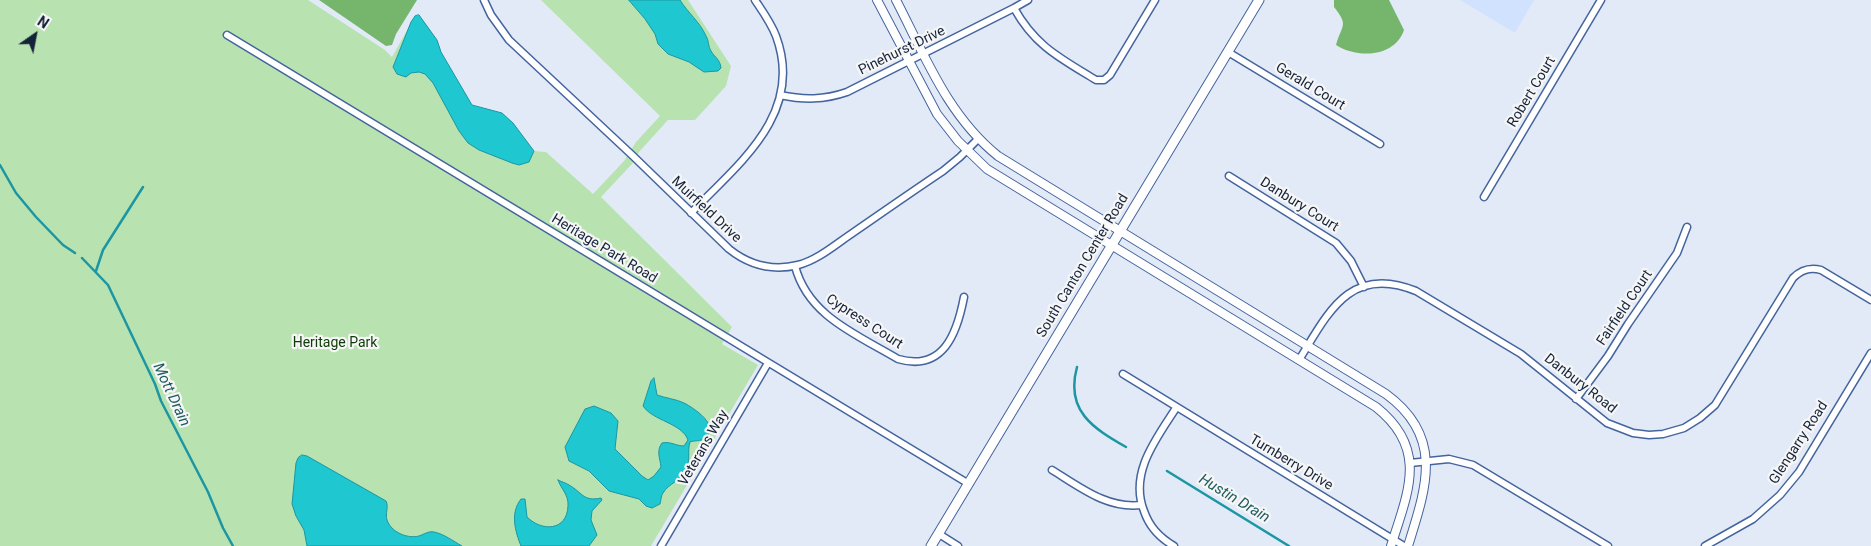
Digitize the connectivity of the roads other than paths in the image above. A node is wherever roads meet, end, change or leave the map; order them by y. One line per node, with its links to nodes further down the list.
1 (484, 0): 22 (street, Muirfield Drive)
2 (755, 0): 14 (street)
3 (877, 0): 13 (street)
4 (896, 0): 12 (street)
5 (1028, 0): 9 (street, Pinehurst Drive)
6 (1155, 0): 9 (street)
7 (1259, 0): 11 (main road, South Canton Center Road)
8 (1601, 0): 21 (street, Robert Court)
9 (1014, 8): 12 (street, Pinehurst Drive)
10 (227, 34): 37 (street, Heritage Park Road)
11 (1228, 52): 16 (street, Gerald Court); 24 (main road, South Canton Center Road)
12 (924, 54): 13 (street, Pinehurst Drive); 15 (street)
13 (910, 61): 14 (street, Pinehurst Drive); 17 (street)
14 (780, 95): 22 (street)
15 (978, 139): 17 (street, Muirfield Drive); 18 (street)
16 (1380, 144)
17 (967, 150): 20 (street); 26 (street, Muirfield Drive)
18 (1024, 174): 20 (street); 24 (street)
19 (1229, 176): 29 (street, Danbury Court)
20 (1016, 188): 25 (street)
21 (1484, 197)
22 (691, 213): 26 (street, Muirfield Drive)
23 (1687, 227): 40 (street, Fairfield Court)
24 (1119, 232): 25 (main road, South Canton Center Road); 27 (street)
25 (1111, 245): 28 (street); 46 (main road, South Canton Center Road)
26 (795, 266): 30 (street, Cypress Court)
27 (1185, 272): 28 (street); 32 (street)
28 (1177, 286): 33 (street)
29 (1364, 287): 34 (street, Danbury Road); 40 (street, Danbury Road)
30 (964, 297)
31 (1871, 300): 40 (street, Danbury Road)
32 (1273, 326): 33 (street); 34 (street)
33 (1265, 339): 36 (street)
34 (1307, 346): 36 (street, Danbury Road); 39 (street)
35 (1871, 353): 57 (street, Glengarry Road)
36 (1299, 360): 41 (street)
37 (768, 363): 46 (street, Heritage Park Road); 50 (street, Veterans Way)
38 (1123, 374): 42 (street, Turnberry Drive)
39 (1379, 390): 41 (street); 43 (street)
40 (1576, 399)
41 (1371, 404): 44 (street)
42 (1176, 408): 47 (street); 49 (street, Turnberry Drive)
43 (1426, 461): 44 (street); 55 (street); 56 (street)
44 (1410, 463): 49 (street)
45 (1052, 470): 47 (street)
46 (969, 484): 48 (main road, South Canton Center Road)
47 (1141, 505): 53 (street)
48 (939, 534): 51 (main road, South Canton Center Road); 52 (street)
49 (1392, 543): 54 (street, Turnberry Drive)
50 (661, 546)
51 (931, 546)
52 (958, 546)
53 (1174, 546)
54 (1404, 546)
55 (1408, 546)
56 (1608, 546)
57 (1705, 546)

